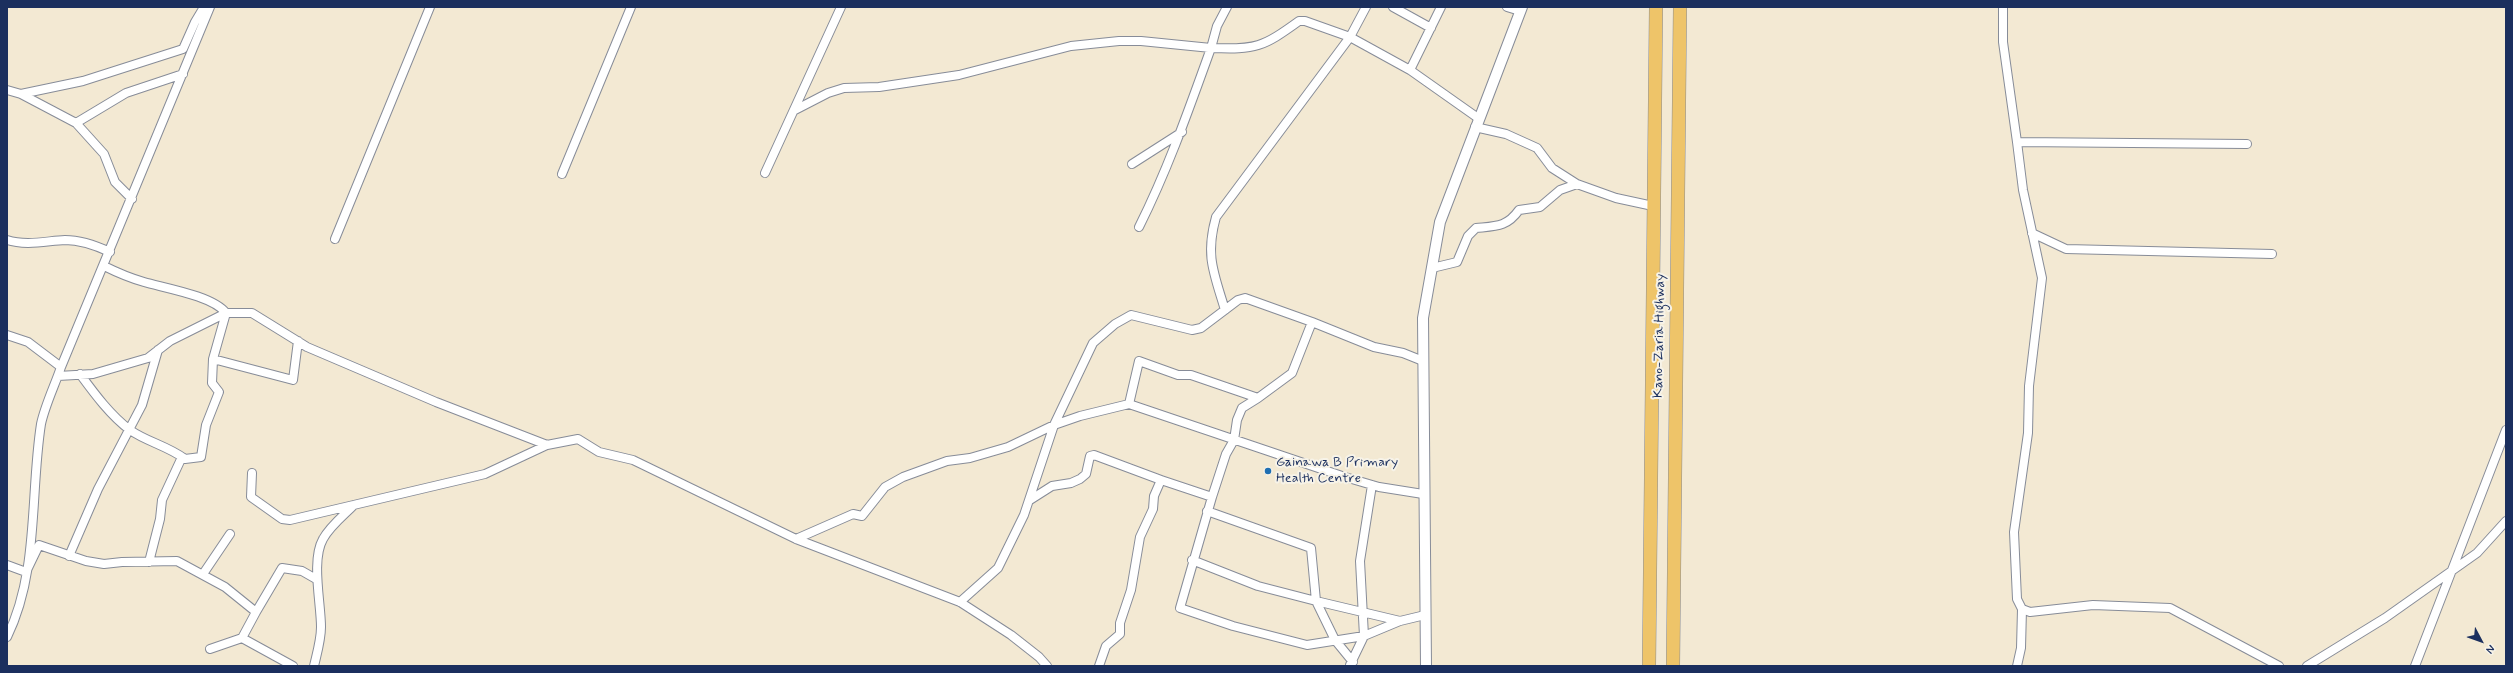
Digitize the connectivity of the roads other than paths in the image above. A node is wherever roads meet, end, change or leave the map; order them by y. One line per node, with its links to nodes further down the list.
1 (204, 7): 21 (street)
2 (210, 7): 19 (street)
3 (430, 7): 36 (street)
4 (631, 7): 30 (street)
5 (841, 7): 22 (street)
6 (1227, 7): 17 (street)
7 (1366, 7): 16 (street)
8 (1393, 7): 15 (street)
9 (1441, 7): 15 (street)
10 (1507, 7): 14 (street)
11 (1656, 7): 33 (highway, Kano-Zaria Highway)
12 (1680, 7): 99 (highway, Kano-Zaria Highway)
13 (2003, 7): 26 (street)
14 (1521, 9): 24 (street)
15 (1431, 28): 18 (street)
16 (1350, 37): 17 (street); 18 (street); 42 (street)
17 (1211, 48): 22 (street); 25 (street)
18 (1410, 70): 24 (street)
19 (183, 74): 23 (street); 32 (street)
20 (7, 90): 21 (street)
21 (21, 94): 23 (street)
22 (795, 110): 29 (street)
23 (76, 123): 32 (street)
24 (1476, 123): 31 (street); 41 (street)
25 (1182, 132): 28 (street); 34 (street)
26 (2016, 142): 27 (street); 35 (street)
27 (2247, 144)
28 (1132, 164)
29 (765, 173)
30 (562, 174)
31 (1577, 184): 33 (street); 41 (street)
32 (132, 200): 38 (street)
33 (1653, 206): 98 (highway, Kano-Zaria Highway)
34 (1139, 227)
35 (2032, 233): 39 (street); 82 (street)
36 (335, 239)
37 (7, 240): 38 (street)
38 (110, 252): 40 (street)
39 (2272, 254)
40 (104, 266): 43 (street); 50 (street)
41 (1432, 268): 49 (street)
42 (1225, 310): 44 (street); 55 (street)
43 (226, 313): 46 (street); 47 (street); 48 (street)
44 (1312, 322): 49 (street); 53 (street)
45 (7, 335): 50 (street)
46 (298, 341): 48 (street); 59 (street)
47 (158, 350): 51 (street); 56 (street)
48 (213, 360): 60 (street)
49 (1423, 361): 64 (street)
50 (61, 367): 52 (street)
51 (80, 374): 52 (street); 56 (street)
52 (58, 376): 76 (street)
53 (1258, 398): 54 (street); 58 (street)
54 (1129, 404): 55 (street); 58 (street)
55 (1054, 425): 66 (street); 71 (street)
56 (129, 430): 60 (street); 72 (street)
57 (2506, 430): 77 (street)
58 (1234, 440): 63 (street); 65 (street)
59 (547, 445): 67 (street); 71 (street)
60 (182, 456): 74 (street)
61 (252, 473): 67 (street)
62 (1161, 480): 65 (street); 66 (street); 96 (street)
63 (1372, 485): 64 (street); 84 (street)
64 (1423, 494): 85 (street)
65 (1212, 497): 68 (street)
66 (1030, 500): 81 (street)
67 (355, 505): 79 (street)
68 (1207, 511): 73 (street); 80 (street)
69 (2506, 521): 77 (street)
70 (230, 534): 78 (street)
71 (796, 539): 81 (street)
72 (69, 556): 74 (street); 76 (street)
73 (1192, 560): 80 (street); 90 (street)
74 (149, 562): 78 (street)
75 (7, 565): 76 (street)
76 (26, 572): 87 (street)
77 (2451, 572): 102 (street); 103 (street)
78 (203, 574): 83 (street)
79 (316, 579): 83 (street); 94 (street)
80 (1316, 600): 84 (street); 90 (street)
81 (960, 602): 95 (street)
82 (2022, 609): 100 (street); 101 (street)
83 (256, 612): 89 (street)
84 (1362, 612): 86 (street); 88 (street)
85 (1425, 615): 86 (street); 97 (street)
86 (1400, 621): 88 (street)
87 (7, 636)
88 (1364, 636): 90 (street); 92 (street)
89 (242, 638): 91 (street); 93 (street)
90 (1335, 640): 92 (street)
91 (210, 648)
92 (1351, 664)
93 (293, 666)
94 (314, 666)
95 (1047, 666)
96 (1099, 666)
97 (1426, 666)
98 (1649, 666)
99 (1673, 666)
100 (2017, 666)
101 (2279, 666)
102 (2307, 666)
103 (2415, 666)

